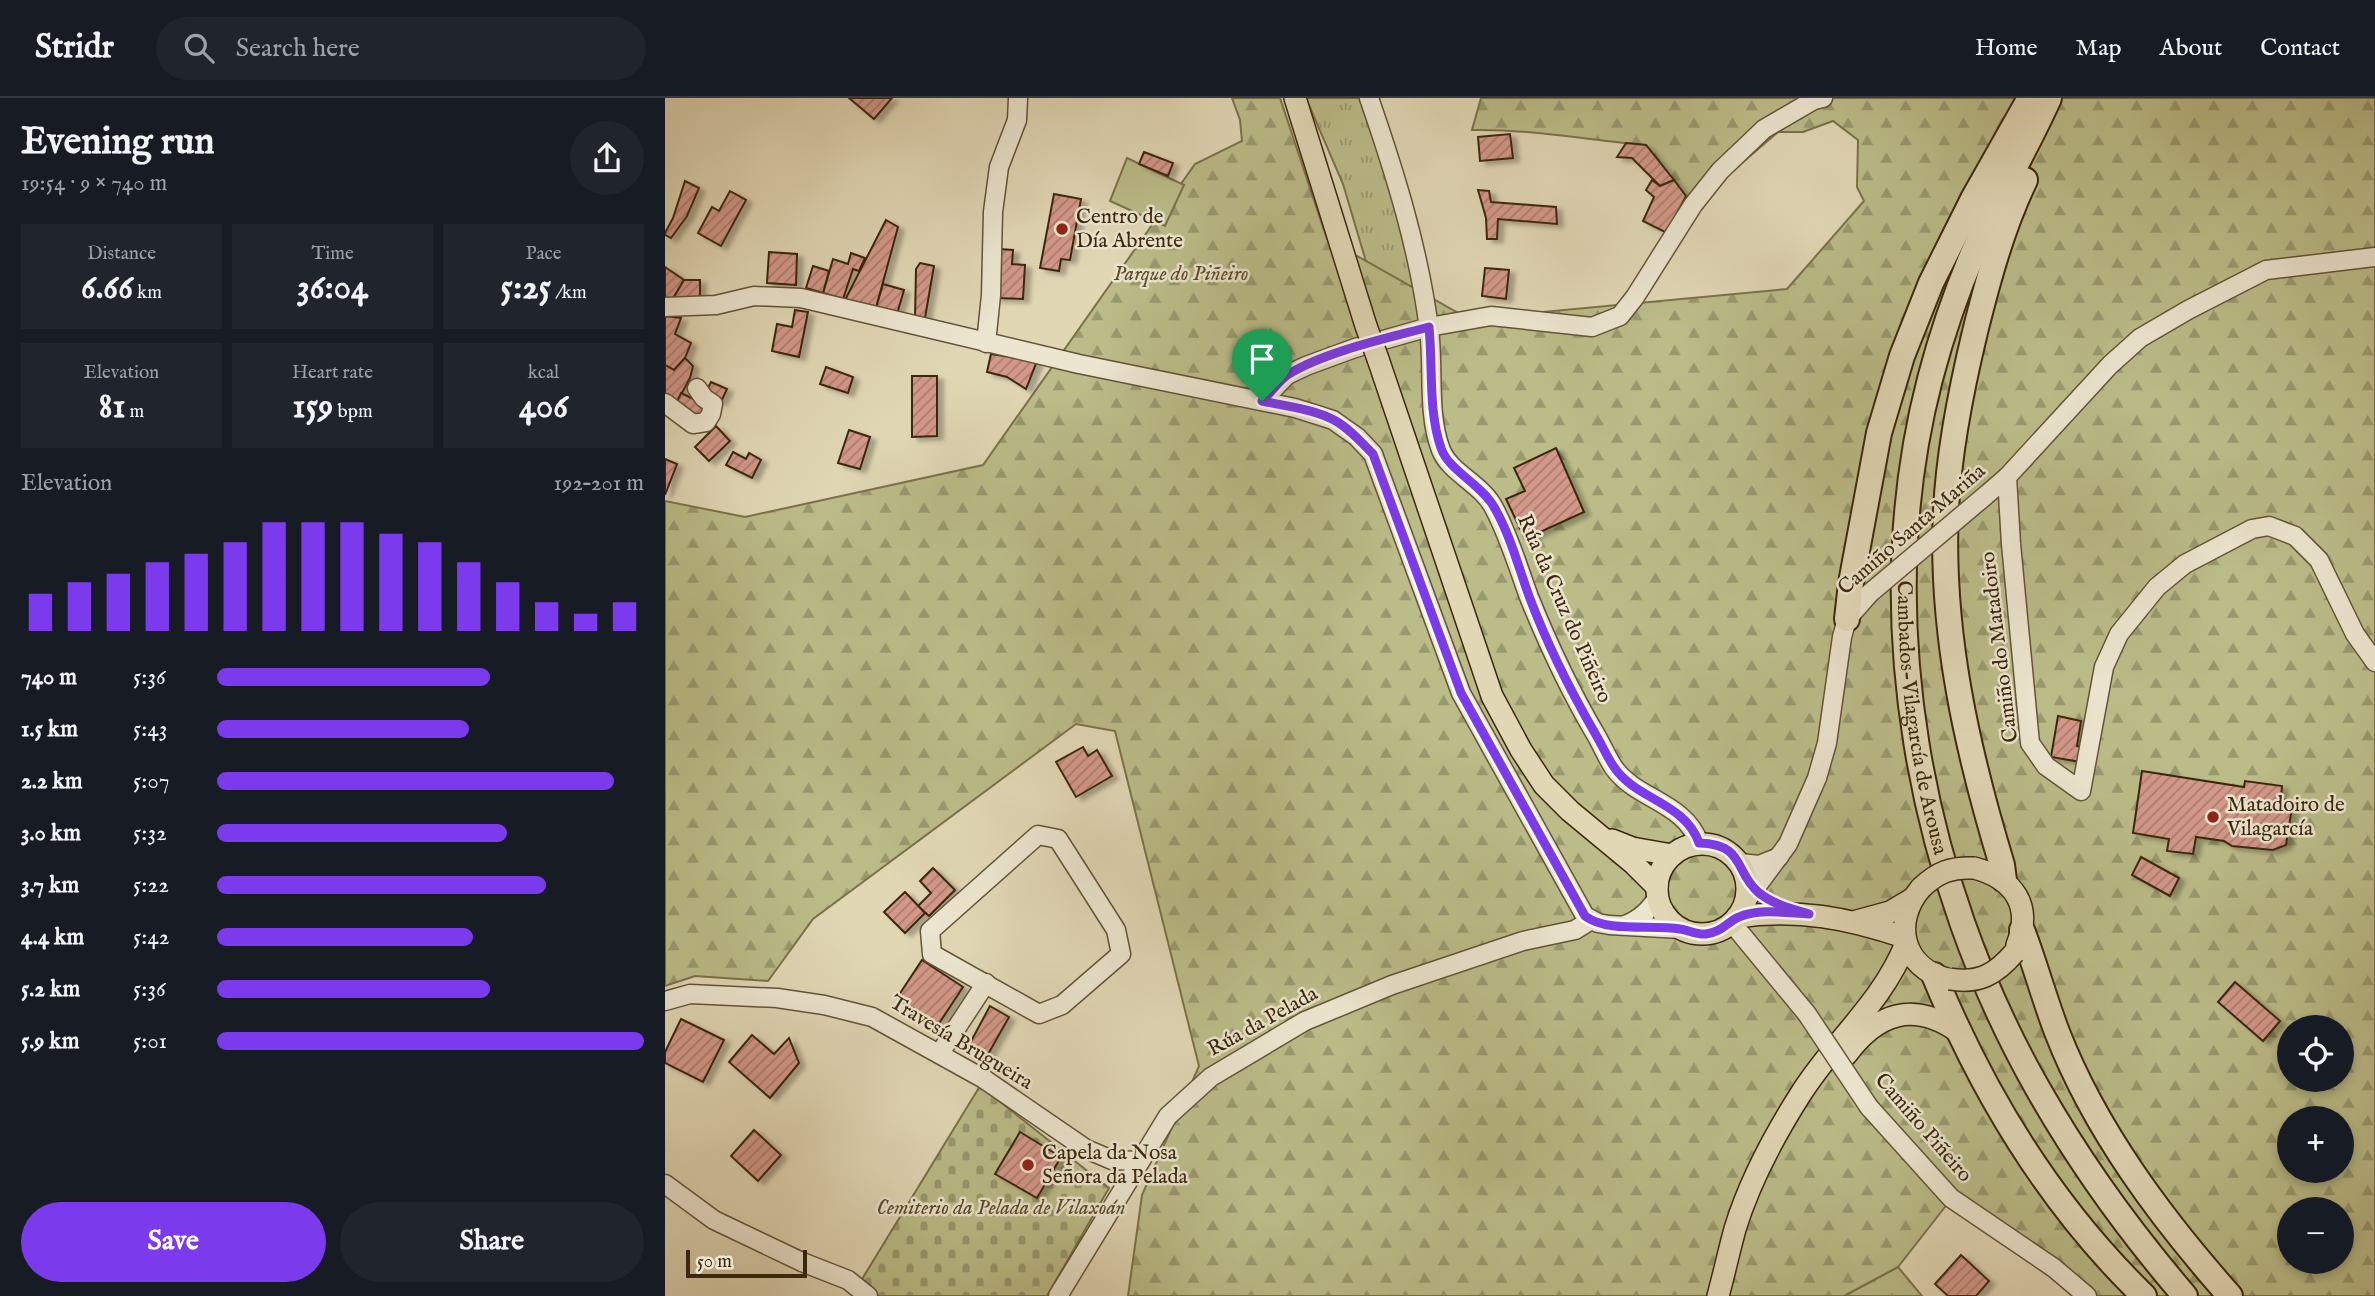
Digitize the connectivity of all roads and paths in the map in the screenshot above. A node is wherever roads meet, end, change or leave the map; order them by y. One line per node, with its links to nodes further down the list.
1 (1018, 98): 11 (street)
2 (1295, 98): 18 (main road, bridge)
3 (1370, 98): 10 (street, Rúa da Cruz do Piñeiro)
4 (1823, 98): 10 (street)
5 (2030, 98): 16 (highway)
6 (2049, 98): 47 (highway, Cambados-Vilagarcía de Arousa)
7 (2064, 98): 22 (highway)
8 (2375, 257): 15 (street, Camiño Santa Mariña)
9 (665, 307): 11 (street)
10 (1429, 327): 13 (street); 19 (street, Rúa da Cruz do Piñeiro)
11 (986, 343): 13 (street)
12 (697, 388): 14 (street)
13 (1262, 401): 27 (street)
14 (665, 403)
15 (2007, 477): 16 (street, Camiño Santa Mariña, bridge); 17 (street, Camiño do Matadoiro)
16 (1847, 619): 21 (street, Camiño Santa Mariña)
17 (2375, 662)
18 (1589, 827): 20 (main road); 23 (main road)
19 (1699, 843): 20 (main road); 25 (main road)
20 (1672, 855): 23 (main road)
21 (1779, 857): 25 (street, Camiño Santa Mariña); 25 (street)
22 (2004, 880): 24 (main road, bridge); 31 (main road)
23 (1657, 892): 29 (street); 30 (main road)
24 (1916, 893): 28 (main road); 32 (main road)
25 (1743, 896): 26 (main road); 26 (main road); 30 (main road); 45 (street, Camiño Piñeiro, bridge)
26 (1809, 914): 28 (main road)
27 (1591, 920): 29 (street); 39 (street, Rúa da Pelada)
28 (1857, 921): 32 (main road)
29 (1625, 925): 30 (street)
30 (1681, 929)
31 (2022, 930): 33 (main road, bridge); 48 (highway)
32 (1905, 940): 33 (main road); 36 (main road)
33 (1938, 975): 36 (main road); 37 (highway)
34 (986, 983): 34 (street); 38 (street)
35 (665, 1001): 38 (street, Travesía Brugueira)
36 (1871, 1006): 40 (main road)
37 (1957, 1031): 40 (main road); 46 (highway)
38 (940, 1053): 39 (street, Travesía Brugueira)
39 (1139, 1161): 43 (street, Rúa da Pelada)
40 (1758, 1170): 44 (main road)
41 (665, 1184): 42 (street)
42 (868, 1296)
43 (1058, 1296)
44 (1718, 1296)
45 (2087, 1296)
46 (2144, 1296)
47 (2185, 1296)
48 (2230, 1296)

